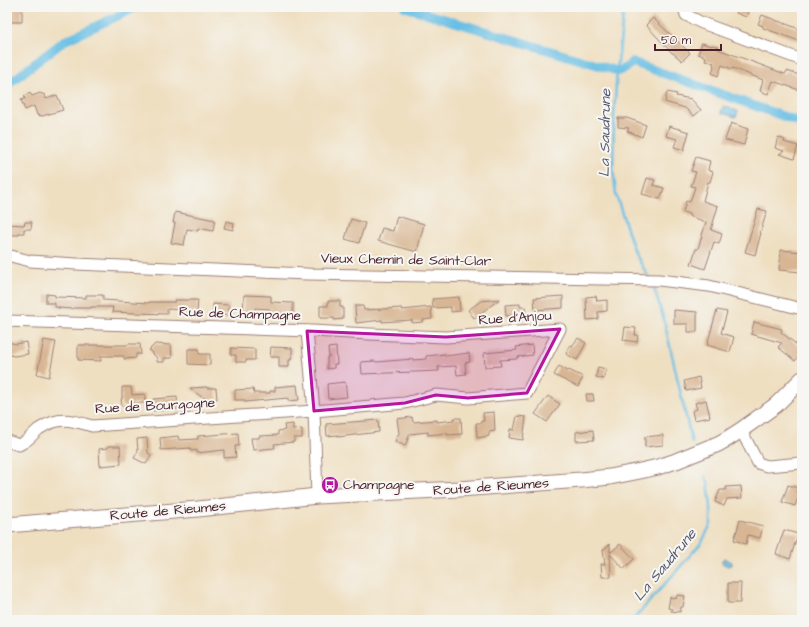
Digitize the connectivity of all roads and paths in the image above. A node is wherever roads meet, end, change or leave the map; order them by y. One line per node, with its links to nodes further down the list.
1 (684, 7): 2 (street)
2 (802, 60)
3 (7, 256): 4 (street, Vieux Chemin de Saint-Clar)
4 (802, 310)
5 (7, 322): 6 (street, Rue de Champagne)
6 (307, 331): 8 (street, Rue de Champagne); 8 (street, Rue d'Anjou)
7 (802, 379): 9 (main road, Route de Rieumes)
8 (314, 411): 10 (street, Rue de Bourgogne); 12 (street, Rue de Champagne)
9 (741, 430): 11 (street); 12 (main road, Route de Rieumes)
10 (7, 441)
11 (802, 463)
12 (317, 496): 14 (main road, Route de Rieumes)
13 (7, 520): 14 (main road, Route de Rieumes)
14 (56, 520): 15 (main road, Route de Rieumes)
15 (7, 524)

